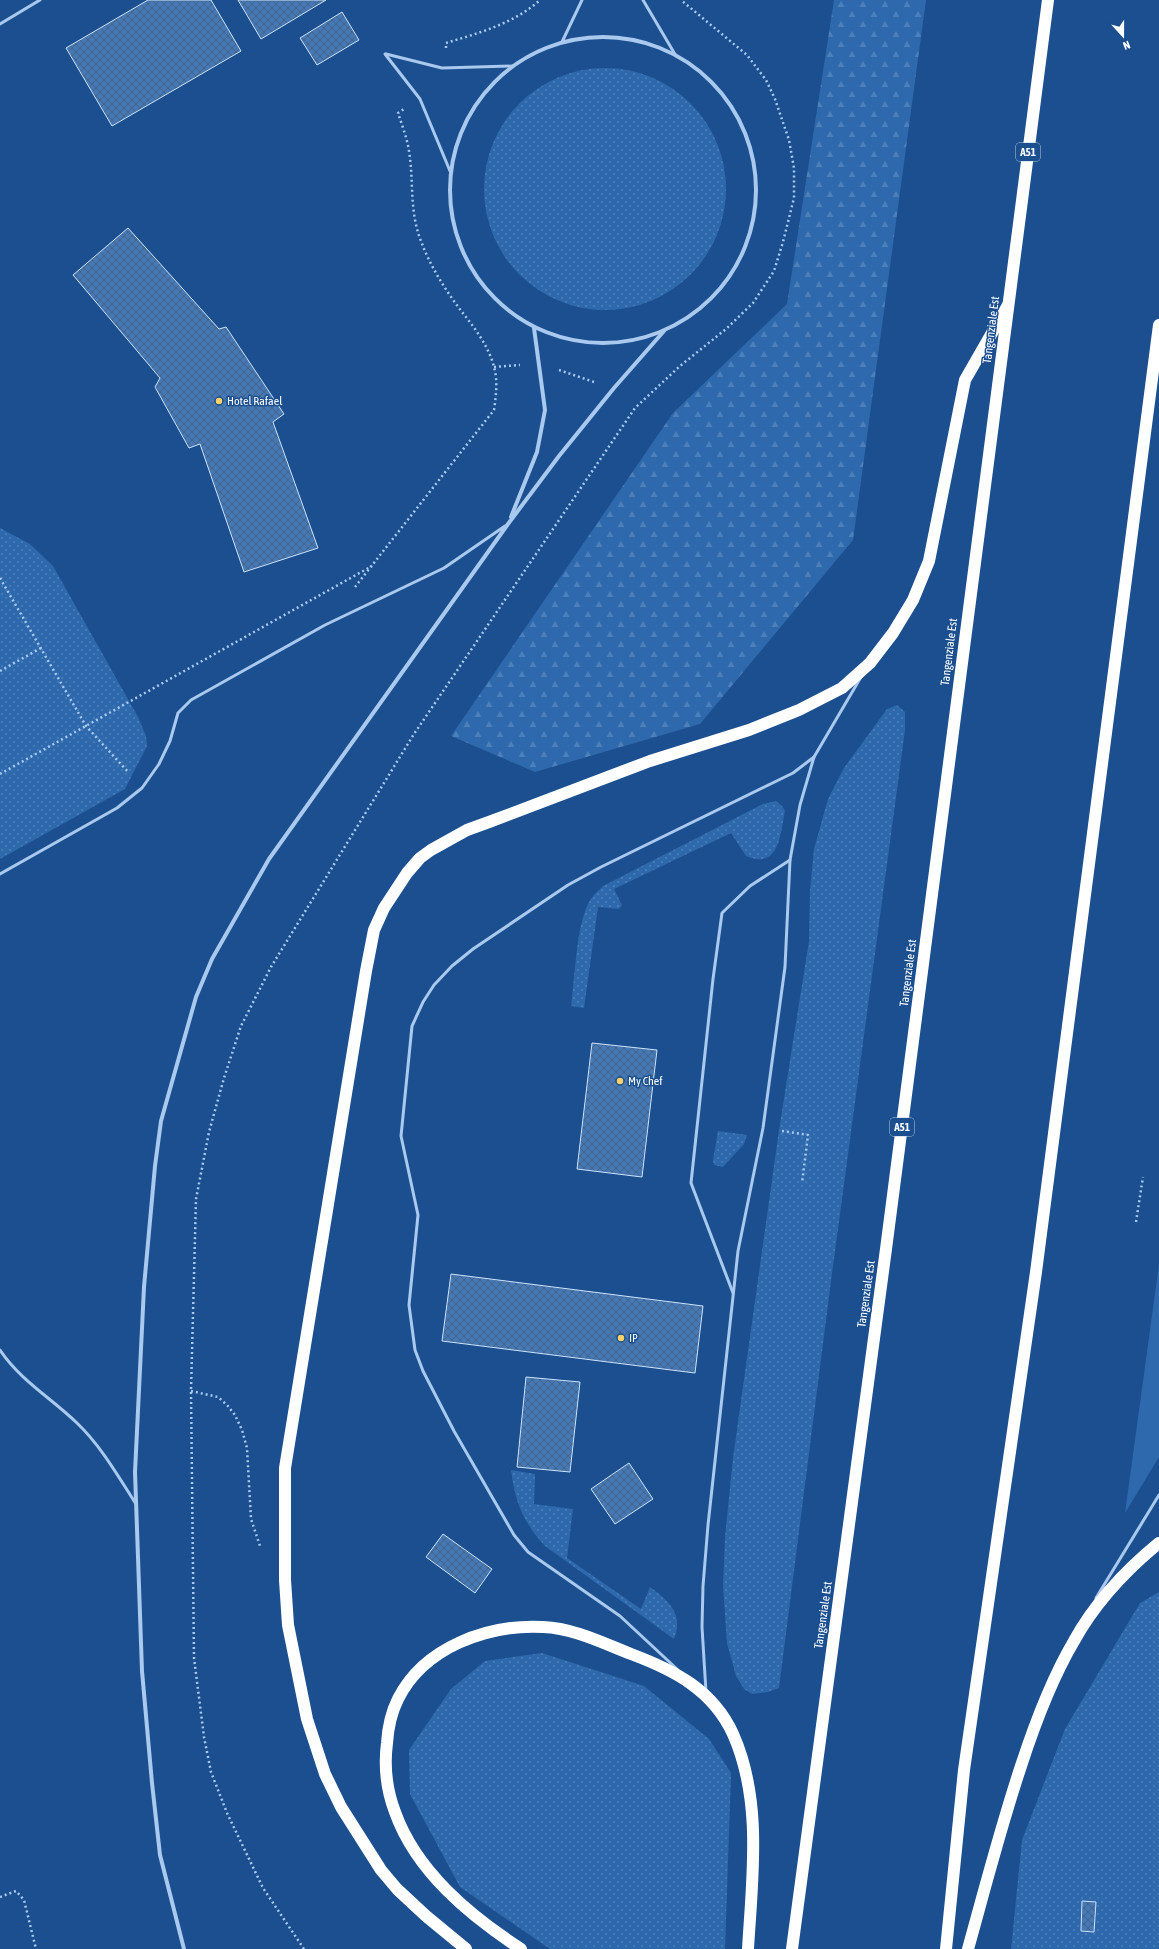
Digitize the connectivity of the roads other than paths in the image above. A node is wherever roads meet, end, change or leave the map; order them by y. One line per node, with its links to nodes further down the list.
1 (40, 0): 5 (lane)
2 (582, 0): 6 (lane)
3 (643, 0): 7 (lane)
4 (1048, 0): 10 (highway, Tangenziale Est / A51)
5 (0, 24)
6 (562, 42): 7 (street); 8 (street)
7 (676, 56): 13 (street)
8 (513, 66): 9 (street); 9 (lane)
9 (450, 171): 12 (street)
10 (1008, 305): 15 (highway); 32 (highway, Tangenziale Est / A51)
11 (1159, 325): 33 (highway)
12 (534, 328): 13 (street); 14 (street)
13 (664, 331): 14 (street)
14 (508, 524): 18 (lane); 22 (street)
15 (870, 663): 16 (lane); 29 (highway)
16 (814, 757): 17 (lane); 27 (lane)
17 (790, 860): 19 (lane); 19 (lane)
18 (0, 874)
19 (733, 1293): 27 (lane)
20 (0, 1350): 22 (lane)
21 (1159, 1495): 24 (lane)
22 (136, 1504): 28 (street)
23 (1159, 1543): 26 (highway)
24 (1095, 1600)
25 (1091, 1606): 26 (lane)
26 (1074, 1641): 34 (highway)
27 (707, 1696): 30 (highway); 31 (highway)
28 (184, 1949)
29 (466, 1949)
30 (521, 1949)
31 (748, 1949)
32 (792, 1949)
33 (946, 1949)
34 (968, 1949)

